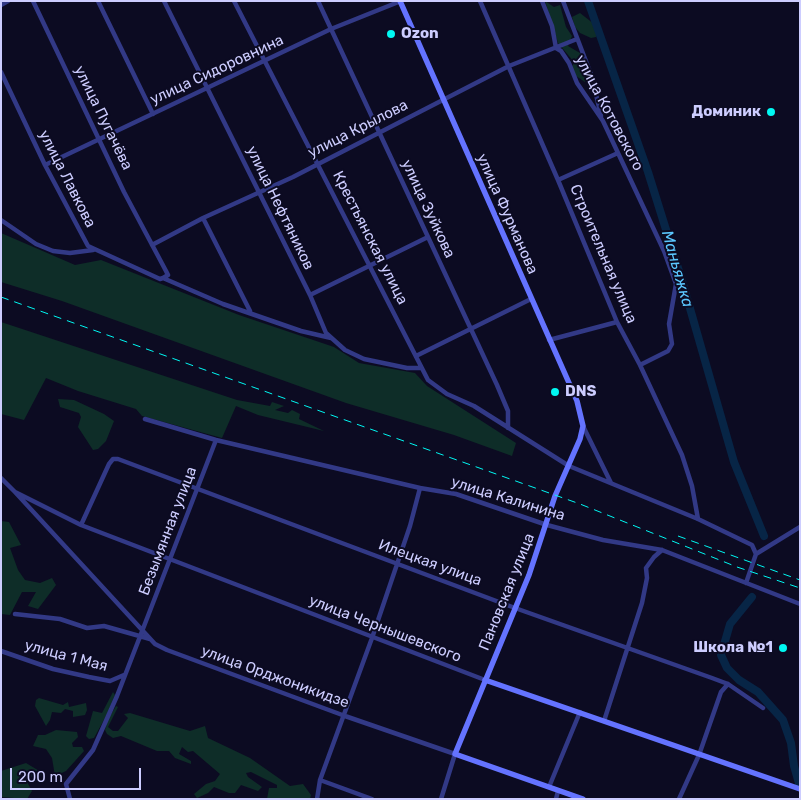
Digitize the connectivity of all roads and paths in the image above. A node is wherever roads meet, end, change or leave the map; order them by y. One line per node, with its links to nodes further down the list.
1 (8, 1): 11 (street)
2 (33, 1): 23 (street, улица Пугачёва)
3 (98, 1): 20 (street)
4 (164, 1): 18 (street, улица Нефтяников)
5 (234, 1): 15 (street, Крестьянская улица)
6 (318, 1): 12 (street, улица Зуйкова)
7 (400, 1): 12 (street, улица Сидоровнина); 19 (main road, улица Фурманова)
8 (480, 1): 16 (street, Строительная улица)
9 (542, 1): 14 (street, улица Котовского)
10 (563, 1): 13 (street)
11 (1, 5)
12 (331, 29): 15 (street, улица Сидоровнина); 22 (street, улица Зуйкова)
13 (577, 38): 14 (street, улица Крылова); 21 (street)
14 (556, 48): 16 (street, улица Крылова); 21 (street, улица Котовского)
15 (264, 62): 18 (street, улица Сидоровнина); 25 (street, Крестьянская улица)
16 (510, 66): 19 (street, улица Крылова); 27 (street, Строительная улица)
17 (1, 72): 26 (street, улица Лавкова)
18 (207, 90): 20 (street, улица Сидоровнина); 28 (street, улица Нефтяников)
19 (443, 98): 22 (street, улица Крылова); 37 (main road, улица Фурманова)
20 (153, 114): 23 (street, улица Сидоровнина)
21 (603, 121): 24 (street, улица Котовского)
22 (378, 131): 25 (street, улица Крылова); 31 (street, улица Зуйкова)
23 (100, 140): 26 (street, улица Сидоровнина); 32 (street, улица Пугачёва)
24 (618, 153): 27 (street); 44 (street, улица Котовского)
25 (318, 163): 28 (street, улица Крылова); 34 (street, Крестьянская улица)
26 (45, 165): 33 (street, улица Лавкова)
27 (558, 180): 39 (street, Строительная улица)
28 (259, 193): 29 (street, улица Крылова); 36 (street, улица Нефтяников)
29 (204, 218): 32 (street, улица Крылова); 38 (street)
30 (1, 220): 33 (street)
31 (428, 237): 34 (street); 40 (street, улица Зуйкова)
32 (152, 245): 35 (street, улица Пугачёва)
33 (93, 250): 35 (street, улица Лавкова)
34 (370, 265): 36 (street); 43 (street, Крестьянская улица)
35 (163, 278): 38 (street, улица Лавкова)
36 (310, 295): 41 (street, улица Нефтяников)
37 (531, 300): 40 (street); 42 (main road, улица Фурманова)
38 (250, 311): 41 (street, улица Лавкова)
39 (617, 322): 42 (street); 44 (street, Строительная улица)
40 (470, 328): 43 (street); 48 (street, улица Зуйкова)
41 (334, 339): 45 (street, улица Нефтяников)
42 (549, 340): 47 (main road, улица Фурманова)
43 (416, 356): 45 (street, Крестьянская улица)
44 (640, 365): 57 (street, Строительная улица)
45 (421, 368): 48 (street, Крестьянская улица)
46 (145, 419): 50 (street, улица Калинина)
47 (583, 426): 49 (main road, улица Фурманова); 53 (street)
48 (508, 428): 51 (street)
49 (580, 439): 51 (main road, Пановская улица)
50 (216, 440): 54 (street, улица Калинина); 55 (street, Безымянная улица)
51 (569, 466): 53 (street); 59 (main road, Пановская улица)
52 (1, 478): 56 (street, улица Чернышевского)
53 (611, 483): 57 (street)
54 (420, 488): 59 (street, улица Калинина); 64 (street)
55 (196, 490): 58 (street, Илецкая улица); 63 (street, Безымянная улица); 64 (street, Илецкая улица)
56 (15, 492): 58 (street, улица Чернышевского); 69 (street, улица Орджоникидзе)
57 (698, 518): 62 (street)
58 (81, 525): 63 (street, улица Чернышевского)
59 (546, 525): 61 (street, улица Калинина); 67 (main road, Пановская улица)
60 (800, 528): 62 (street)
61 (662, 550): 65 (street, улица Калинина); 73 (street)
62 (756, 554): 65 (street)
63 (169, 558): 69 (street, Безымянная улица); 71 (street, улица Чернышевского)
64 (396, 563): 67 (street, Илецкая улица); 71 (street)
65 (746, 583): 66 (street, улица Калинина)
66 (800, 604)
67 (515, 608): 73 (street, Илецкая улица); 76 (main road, Пановская улица)
68 (15, 614): 70 (street, улица 1 Мая)
69 (142, 629): 70 (street, Безымянная улица); 72 (street, улица Орджоникидзе)
70 (140, 636): 72 (street, улица 1 Мая); 75 (street, Безымянная улица)
71 (372, 638): 76 (street, улица Чернышевского); 80 (street)
72 (152, 640): 80 (street, улица Орджоникидзе)
73 (628, 649): 77 (street, Илецкая улица); 81 (street)
74 (1, 651): 75 (street, улица 1 Мая)
75 (124, 675): 88 (street, Безымянная улица)
76 (485, 680): 79 (main road, улица Чернышевского); 82 (main road, Пановская улица)
77 (728, 684): 78 (street, Илецкая улица); 83 (street)
78 (763, 708)
79 (580, 712): 81 (main road, улица Чернышевского); 85 (street)
80 (345, 716): 82 (street, улица Орджоникидзе); 84 (street)
81 (604, 721): 83 (main road, улица Чернышевского)
82 (455, 754): 85 (main road, улица Орджоникидзе); 91 (street)
83 (699, 755): 86 (main road, улица Чернышевского); 94 (street)
84 (320, 780): 89 (street); 90 (street)
85 (549, 788): 87 (main road, улица Орджоникидзе)
86 (800, 789)
87 (558, 791): 92 (street); 93 (main road, улица Орджоникидзе)
88 (69, 798)
89 (317, 799)
90 (372, 799)
91 (441, 799)
92 (556, 799)
93 (582, 799)
94 (679, 799)

